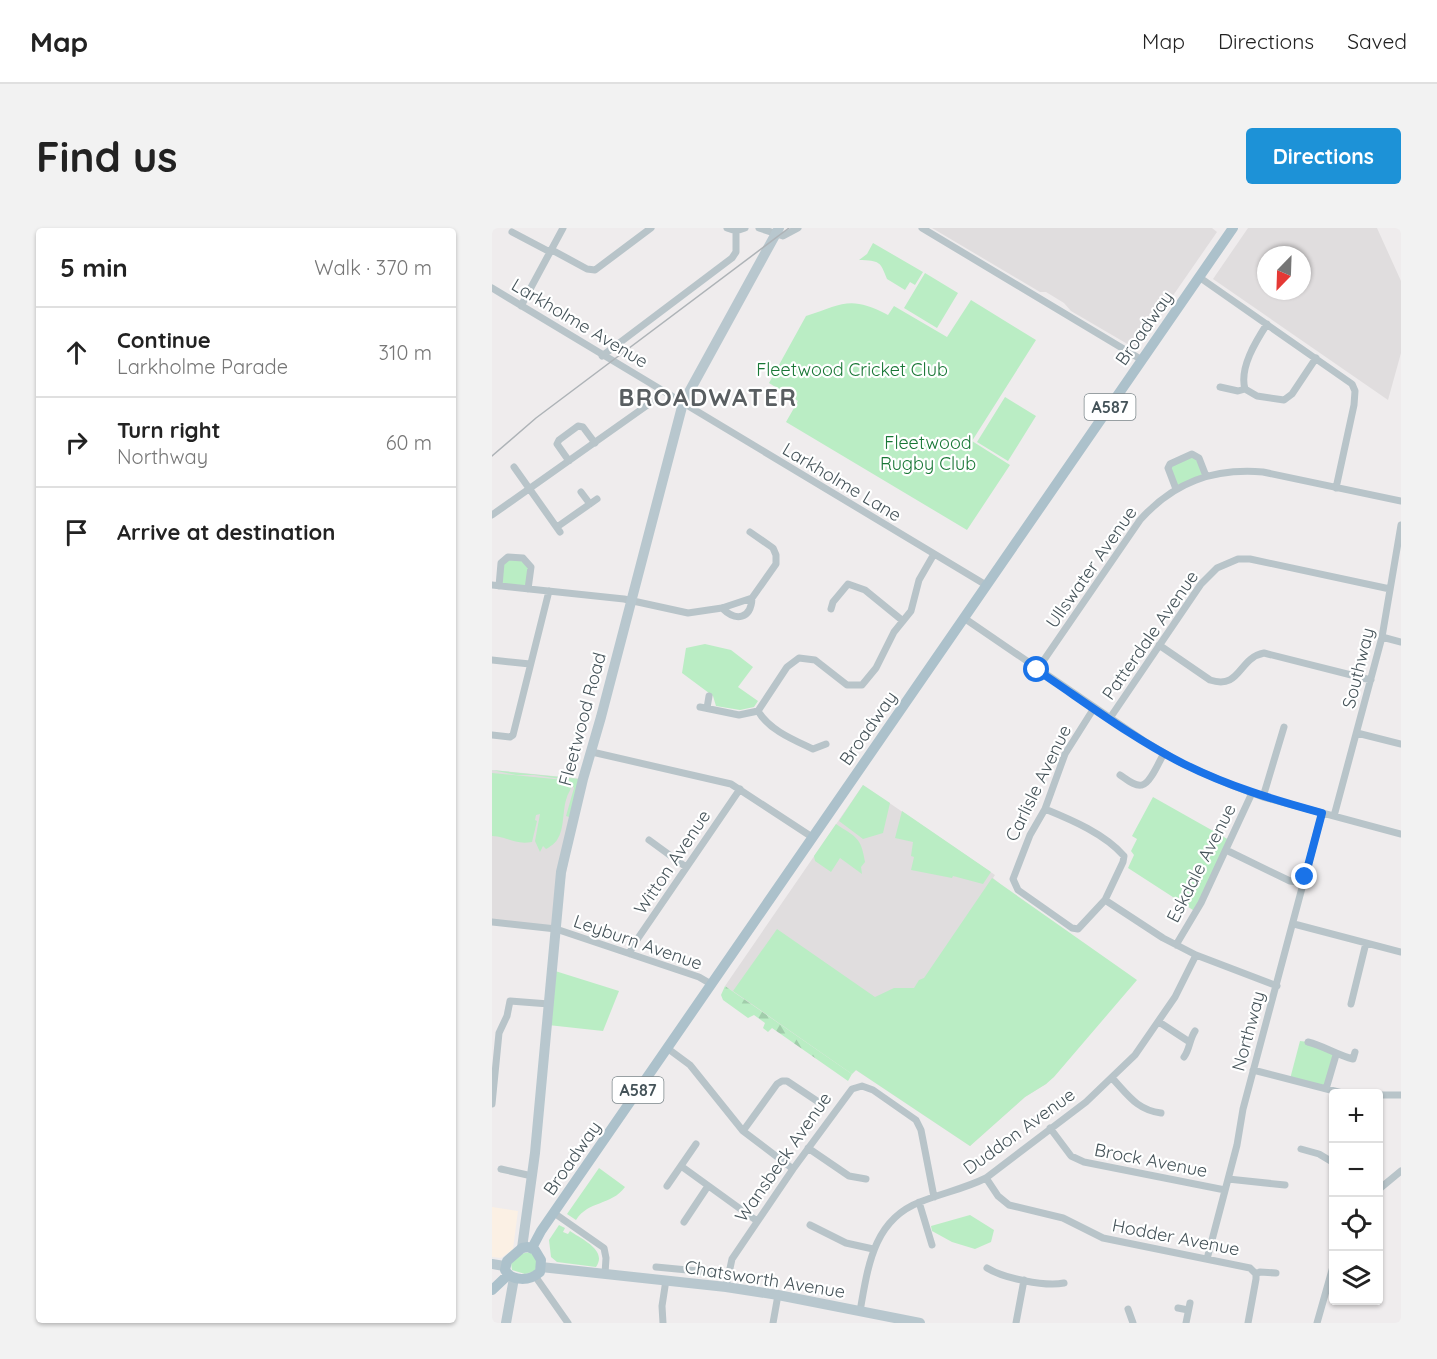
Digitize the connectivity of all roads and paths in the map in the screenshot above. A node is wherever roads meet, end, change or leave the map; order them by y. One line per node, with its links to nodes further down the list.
1 (563, 228): 12 (street)
2 (651, 228): 12 (street)
3 (727, 228): 9 (street)
4 (745, 228): 9 (street)
5 (759, 228): 10 (street)
6 (798, 228): 10 (street)
7 (922, 228): 19 (street)
8 (1233, 228): 13 (main road, Broadway / A587)
9 (736, 231): 17 (street)
10 (777, 231): 23 (street, Fleetwood Road)
11 (512, 232): 12 (street)
12 (551, 251): 15 (street)
13 (1199, 277): 16 (street); 19 (main road, Broadway / A587)
14 (492, 288): 15 (street, Larkholme Avenue)
15 (521, 306): 17 (street, Larkholme Avenue)
16 (1267, 324): 18 (street); 21 (street)
17 (602, 356): 22 (street, Larkholme Avenue)
18 (1316, 358): 21 (street); 29 (street)
19 (1142, 360): 40 (main road, Broadway / A587)
20 (1220, 387): 21 (street)
21 (1245, 389)
22 (660, 390): 23 (street, Larkholme Avenue); 24 (street)
23 (682, 403): 38 (street, Larkholme Lane); 45 (street, Fleetwood Road)
24 (594, 443): 25 (street); 25 (street)
25 (569, 461): 28 (street)
26 (514, 467): 28 (street)
27 (1206, 476): 29 (street, Ullswater Avenue); 30 (street, Ullswater Avenue); 30 (street)
28 (530, 488): 34 (street); 35 (street)
29 (1336, 488): 33 (street, Ullswater Avenue)
30 (1176, 489): 55 (street, Ullswater Avenue)
31 (581, 492): 34 (street)
32 (597, 499): 34 (street)
33 (1401, 501)
34 (590, 504)
35 (492, 515)
36 (1401, 525): 42 (street, Southway)
37 (750, 532): 44 (street)
38 (934, 554): 40 (street, Larkholme Lane); 49 (street)
39 (495, 585): 41 (street); 41 (street)
40 (986, 585): 48 (main road, Broadway / A587)
41 (528, 589): 43 (street)
42 (1390, 589): 50 (street, Southway); 52 (street, Patterdale Avenue)
43 (549, 591): 45 (street); 54 (street)
44 (752, 598): 46 (street); 46 (street)
45 (631, 600): 46 (street); 66 (street, Fleetwood Road)
46 (722, 608)
47 (831, 609): 49 (street)
48 (964, 618): 55 (street); 76 (main road, Broadway / A587)
49 (903, 621): 59 (street)
50 (1382, 637): 51 (street); 56 (street, Southway)
51 (1401, 642)
52 (1160, 645): 56 (street); 60 (street, Patterdale Avenue)
53 (492, 660): 54 (street)
54 (530, 664): 63 (street)
55 (1037, 670): 58 (street)
56 (1371, 680): 62 (street, Southway)
57 (709, 696): 59 (street)
58 (1094, 708): 60 (street); 72 (street, Carlisle Avenue)
59 (758, 711): 64 (street)
60 (1110, 718): 67 (street)
61 (1284, 727): 71 (street)
62 (1357, 733): 65 (street); 74 (street, Southway)
63 (492, 735)
64 (826, 744)
65 (1401, 744)
66 (592, 752): 69 (street); 84 (street, Fleetwood Road)
67 (1164, 753): 68 (street); 70 (street)
68 (1120, 775)
69 (740, 789): 76 (street); 79 (street, Witton Avenue)
70 (1252, 793): 71 (street); 78 (street, Eskdale Avenue)
71 (1263, 797): 73 (street)
72 (1045, 809): 81 (street); 81 (street, Carlisle Avenue)
73 (1322, 813): 74 (street); 80 (street, Northway)
74 (1334, 816): 75 (street)
75 (1401, 834)
76 (812, 837): 90 (main road, Broadway / A587)
77 (649, 840): 79 (street)
78 (1226, 850): 80 (street); 86 (street, Eskdale Avenue)
79 (686, 867): 88 (street, Witton Avenue)
80 (1304, 883): 83 (street, Northway)
81 (1105, 900): 86 (street)
82 (492, 922): 84 (street, Leyburn Avenue)
83 (1294, 924): 85 (street); 91 (street, Northway)
84 (556, 929): 88 (street, Leyburn Avenue); 92 (street, Fleetwood Road)
85 (1366, 943): 87 (street); 93 (street)
86 (1176, 945): 89 (street)
87 (1401, 952)
88 (630, 954): 90 (street, Leyburn Avenue)
89 (1196, 955): 91 (street); 94 (street, Duddon Avenue)
90 (711, 984): 98 (main road, Broadway / A587)
91 (1276, 986): 103 (street, Northway)
92 (549, 1004): 102 (street); 123 (street, Fleetwood Road)
93 (1351, 1004)
94 (1159, 1022): 96 (street); 104 (street, Duddon Avenue)
95 (1195, 1031): 96 (street)
96 (1188, 1041): 101 (street)
97 (1308, 1042): 100 (street)
98 (667, 1048): 114 (street); 134 (main road, Broadway / A587)
99 (1355, 1052): 100 (street)
100 (1336, 1055): 105 (street)
101 (1184, 1058)
102 (494, 1059): 109 (street)
103 (1253, 1070): 105 (street); 126 (street, Northway)
104 (1112, 1078): 112 (street); 113 (street, Duddon Avenue)
105 (1326, 1089): 106 (street)
106 (1329, 1090)
107 (1383, 1095): 108 (street)
108 (1401, 1095)
109 (492, 1096): 110 (street)
110 (492, 1104)
111 (820, 1104): 114 (street)
112 (1161, 1113)
113 (1050, 1128): 124 (street, Duddon Avenue); 131 (street, Brock Avenue)
114 (743, 1131): 120 (street)
115 (696, 1144): 119 (street)
116 (808, 1148): 120 (street, Wansbeck Avenue); 125 (street); 132 (street, Wansbeck Avenue)
117 (1301, 1149): 118 (street)
118 (1329, 1160)
119 (681, 1166): 128 (street); 129 (street)
120 (793, 1169): 135 (street, Wansbeck Avenue)
121 (501, 1170): 123 (street)
122 (1401, 1171): 130 (street)
123 (532, 1176): 139 (street, Fleetwood Road)
124 (986, 1178): 132 (street, Duddon Avenue); 141 (street, Hodder Avenue)
125 (866, 1179)
126 (1228, 1179): 127 (street); 131 (street, Northway)
127 (1285, 1185)
128 (667, 1186)
129 (708, 1186): 135 (street); 136 (street)
130 (1383, 1186)
131 (1225, 1190): 141 (street, Northway)
132 (934, 1197): 133 (street, Duddon Avenue)
133 (918, 1202): 138 (street); 140 (street, Duddon Avenue)
134 (554, 1213): 139 (main road, Broadway / A587); 150 (street)
135 (757, 1221): 157 (street, Wansbeck Avenue)
136 (684, 1222)
137 (810, 1225): 140 (street)
138 (932, 1245)
139 (527, 1248): 146 (main road); 147 (main road, A587)
140 (873, 1249): 162 (street, Duddon Avenue)
141 (1207, 1259): 151 (street, Hodder Avenue)
142 (492, 1264): 147 (street)
143 (656, 1267): 145 (street)
144 (987, 1268): 153 (street)
145 (688, 1270): 148 (street); 155 (street)
146 (538, 1272): 147 (main road); 150 (street, Chatsworth Avenue); 164 (street)
147 (509, 1273): 158 (main road, A587); 163 (street)
148 (719, 1273)
149 (1276, 1273): 151 (street)
150 (605, 1274): 152 (street, Chatsworth Avenue)
151 (1256, 1274): 171 (street, Hodder Avenue)
152 (666, 1280): 155 (street, Chatsworth Avenue); 165 (street)
153 (1024, 1280): 156 (street); 168 (street)
154 (1329, 1281): 172 (street)
155 (687, 1282): 157 (street, Chatsworth Avenue)
156 (1064, 1283)
157 (726, 1287): 159 (street, Chatsworth Avenue)
158 (492, 1290)
159 (778, 1295): 162 (street, Chatsworth Avenue); 166 (street)
160 (1178, 1308): 170 (street)
161 (1128, 1309): 169 (street)
162 (860, 1311): 167 (street, Chatsworth Avenue)
163 (506, 1323)
164 (568, 1323)
165 (663, 1323)
166 (773, 1323)
167 (920, 1323)
168 (1016, 1323)
169 (1133, 1323)
170 (1186, 1323)
171 (1248, 1323)
172 (1317, 1323)

